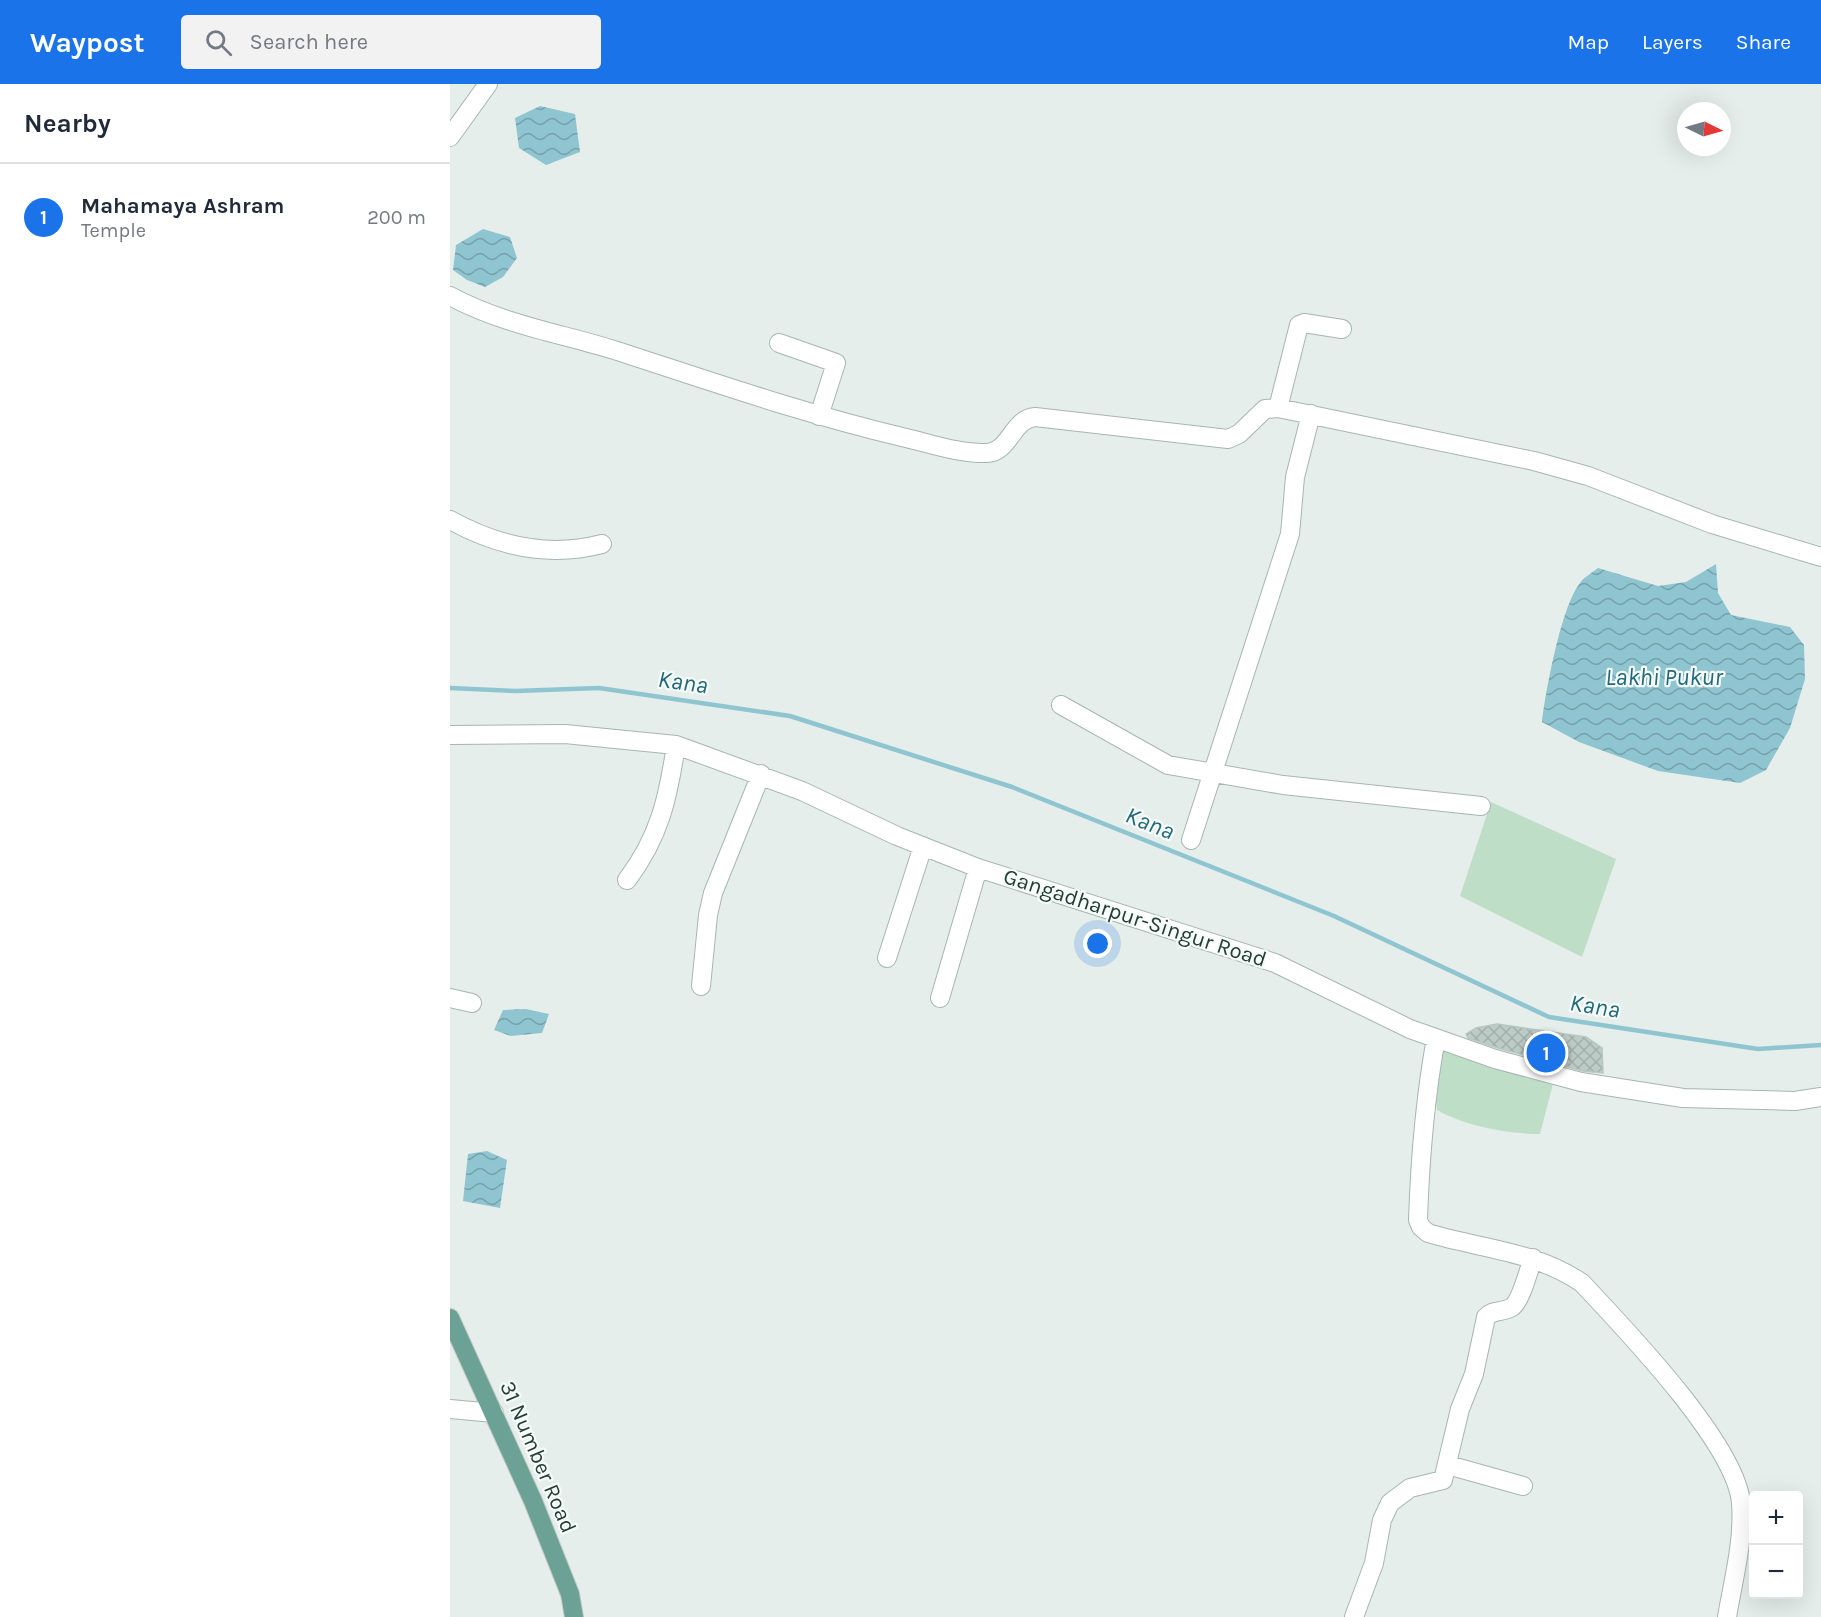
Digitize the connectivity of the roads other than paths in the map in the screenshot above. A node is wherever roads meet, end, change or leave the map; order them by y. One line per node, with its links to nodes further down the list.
1 (488, 84): 2 (street)
2 (450, 137)
3 (450, 296): 8 (street)
4 (1342, 329): 6 (street)
5 (779, 343): 8 (street)
6 (1278, 408): 7 (street); 8 (street)
7 (1311, 414): 11 (street); 15 (street)
8 (819, 416)
9 (450, 520): 10 (street)
10 (602, 544)
11 (1821, 557)
12 (1060, 705): 15 (street)
13 (450, 735): 14 (street, Gangadharpur-Singur Road)
14 (676, 745): 16 (street, Gangadharpur-Singur Road); 21 (street)
15 (1213, 772): 17 (street); 18 (street)
16 (761, 774): 19 (street, Gangadharpur-Singur Road); 23 (street)
17 (1481, 806)
18 (1191, 840)
19 (923, 846): 20 (street, Gangadharpur-Singur Road); 22 (street)
20 (978, 868): 25 (street); 27 (street, Gangadharpur-Singur Road)
21 (627, 880)
22 (887, 958)
23 (701, 986)
24 (450, 998): 26 (street)
25 (940, 998)
26 (472, 1003)
27 (1436, 1038): 28 (street, Gangadharpur-Singur Road); 29 (street)
28 (1821, 1097)
29 (1533, 1258): 33 (street); 37 (street)
30 (450, 1318): 32 (main road, 31 Number Road)
31 (450, 1409): 32 (street)
32 (494, 1413): 35 (main road, 31 Number Road)
33 (1448, 1464): 34 (street); 36 (street)
34 (1523, 1486)
35 (574, 1617)
36 (1354, 1617)
37 (1727, 1617)

